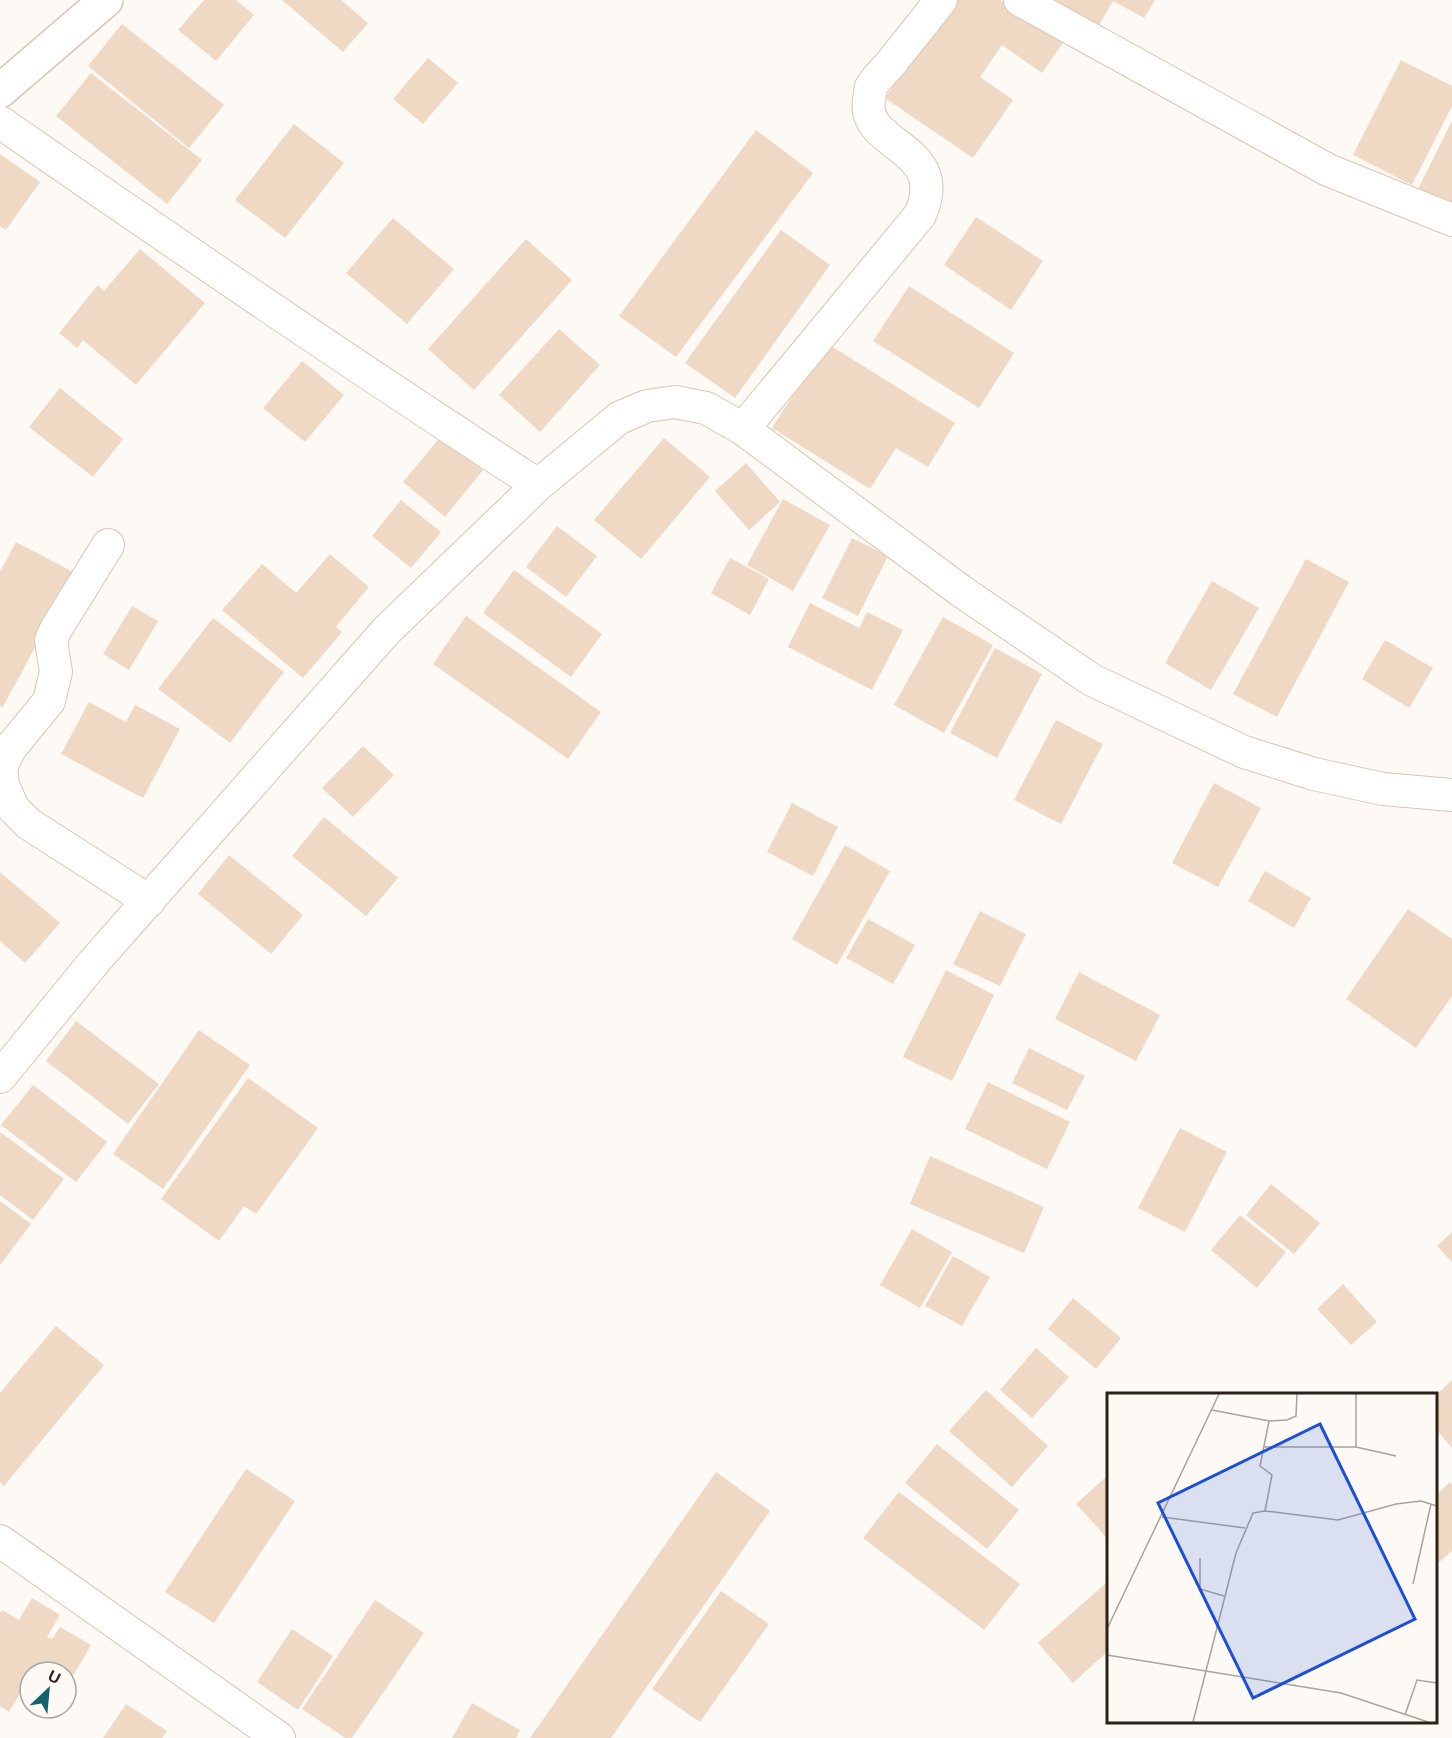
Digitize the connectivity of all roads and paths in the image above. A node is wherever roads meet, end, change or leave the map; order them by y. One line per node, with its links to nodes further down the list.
1 (106, 0): 4 (street)
2 (941, 0): 7 (street)
3 (1020, 0): 6 (street)
4 (0, 91)
5 (0, 122): 8 (street)
6 (1452, 220)
7 (743, 429): 8 (street); 10 (street)
8 (538, 485): 11 (street)
9 (108, 545): 11 (street)
10 (1452, 795)
11 (149, 901): 12 (street)
12 (0, 1077)
13 (0, 1541): 14 (street)
14 (279, 1738)

